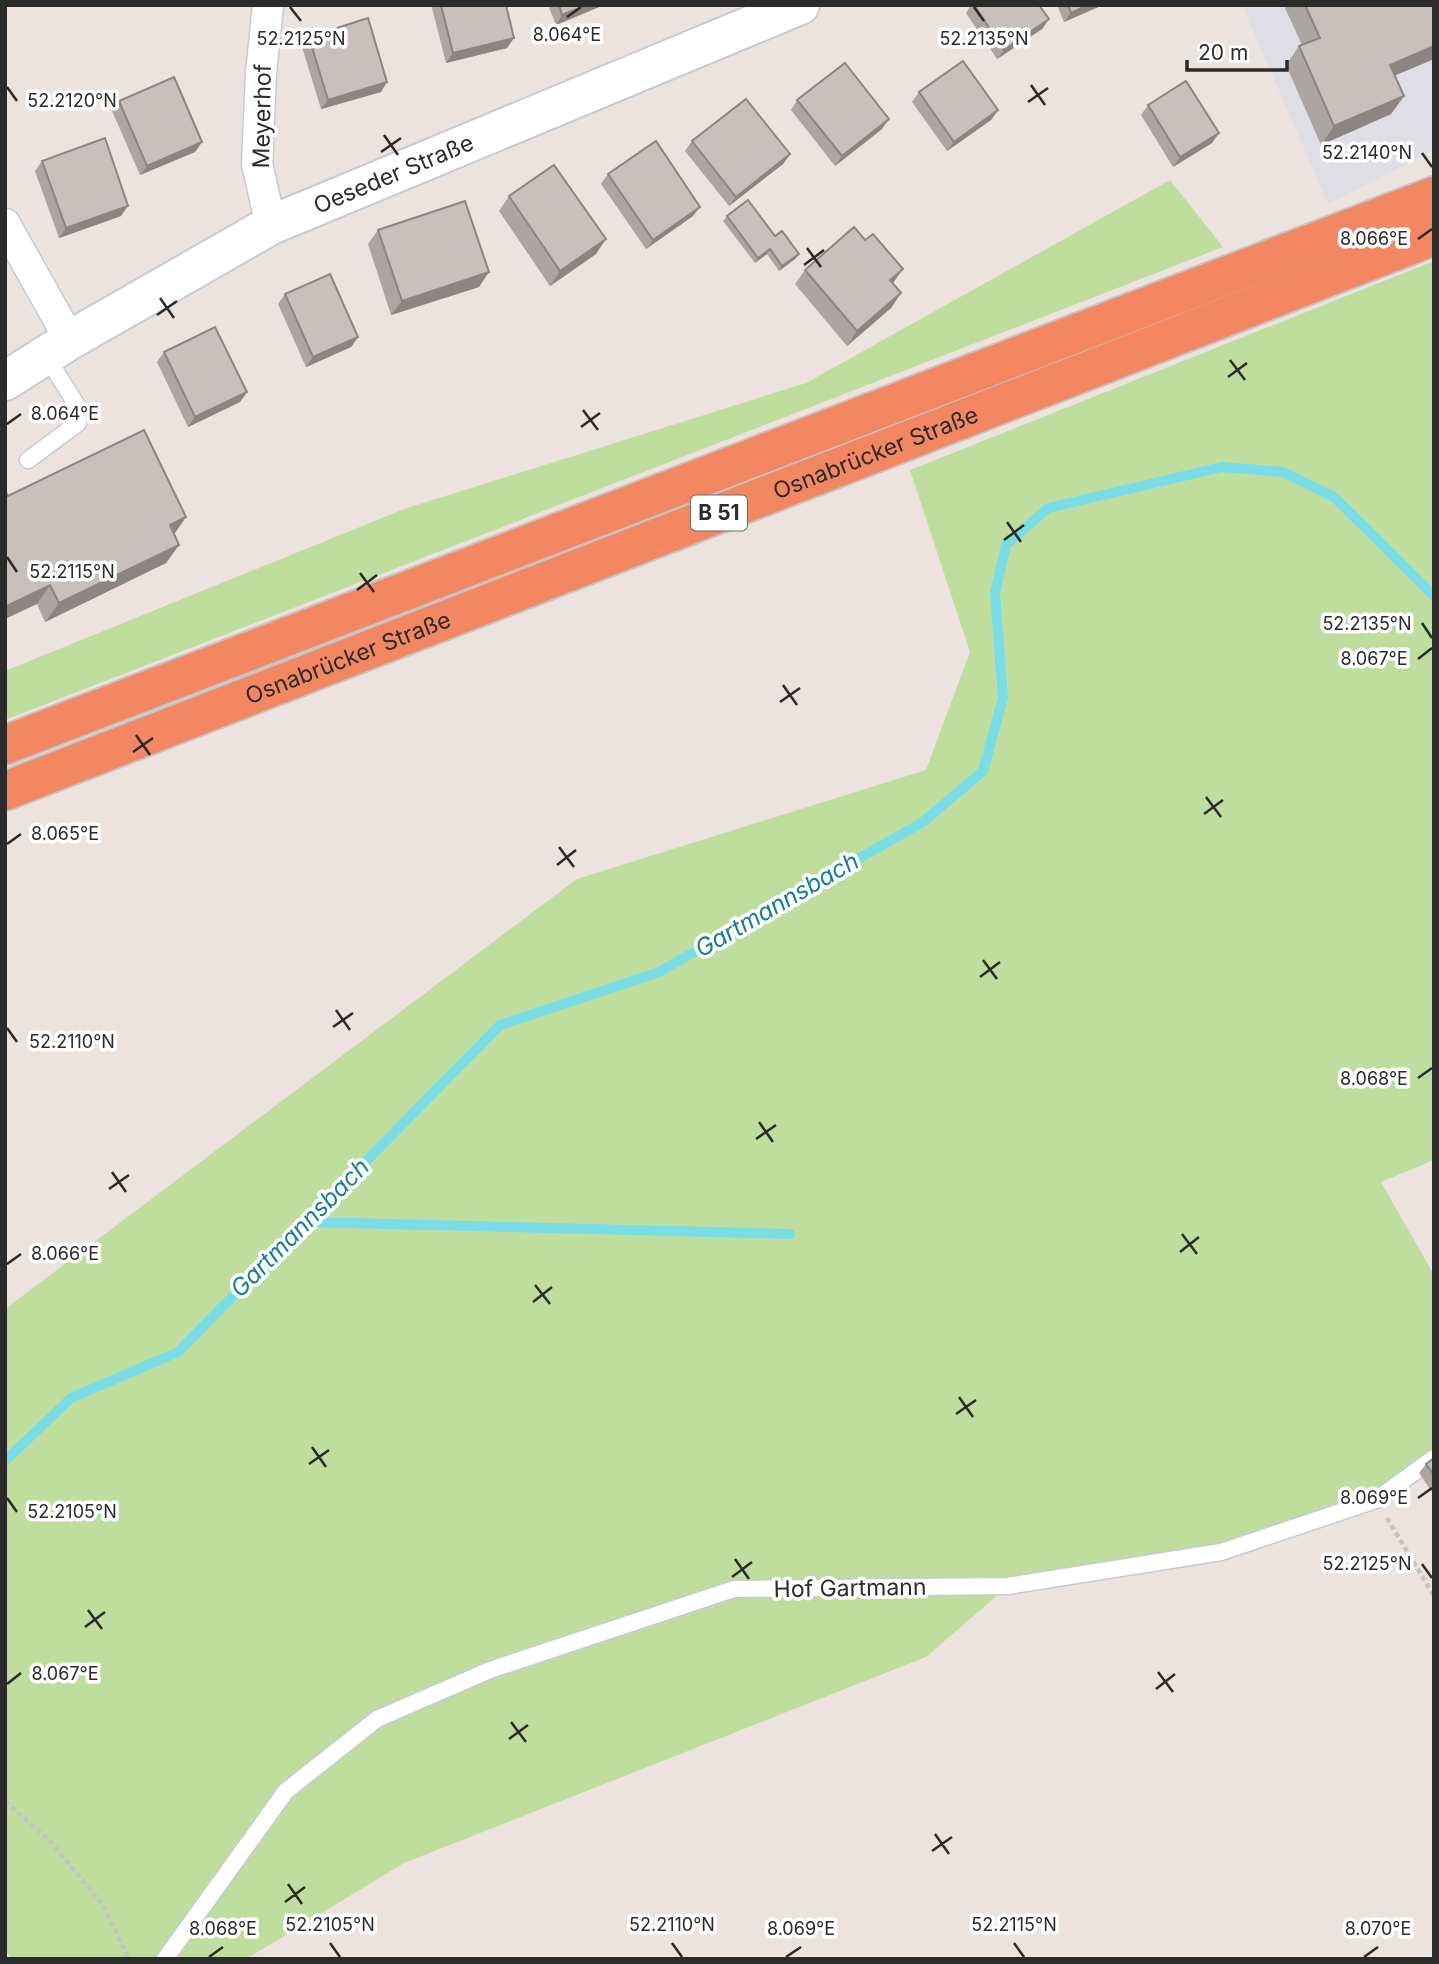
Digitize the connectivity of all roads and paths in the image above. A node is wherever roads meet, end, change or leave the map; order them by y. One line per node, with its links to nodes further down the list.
1 (268, 5): 5 (street, Meyerhof)
2 (800, 5): 5 (street, Oeseder Straße)
3 (1434, 196): 10 (highway, Osnabrücker Straße / B 51)
4 (5, 224): 7 (street)
5 (271, 225): 7 (street, Oeseder Straße)
6 (1434, 236): 11 (highway, Osnabrücker Straße / B 51)
7 (58, 348): 8 (street, Oeseder Straße); 9 (lane)
8 (5, 382)
9 (28, 460)
10 (5, 745)
11 (5, 791)
12 (1434, 1458): 13 (lane, Hof Gartmann)
13 (1376, 1500): 14 (path); 17 (lane, Hof Gartmann)
14 (1434, 1596)
15 (5, 1801): 16 (path)
16 (129, 1959)
17 (165, 1959)

